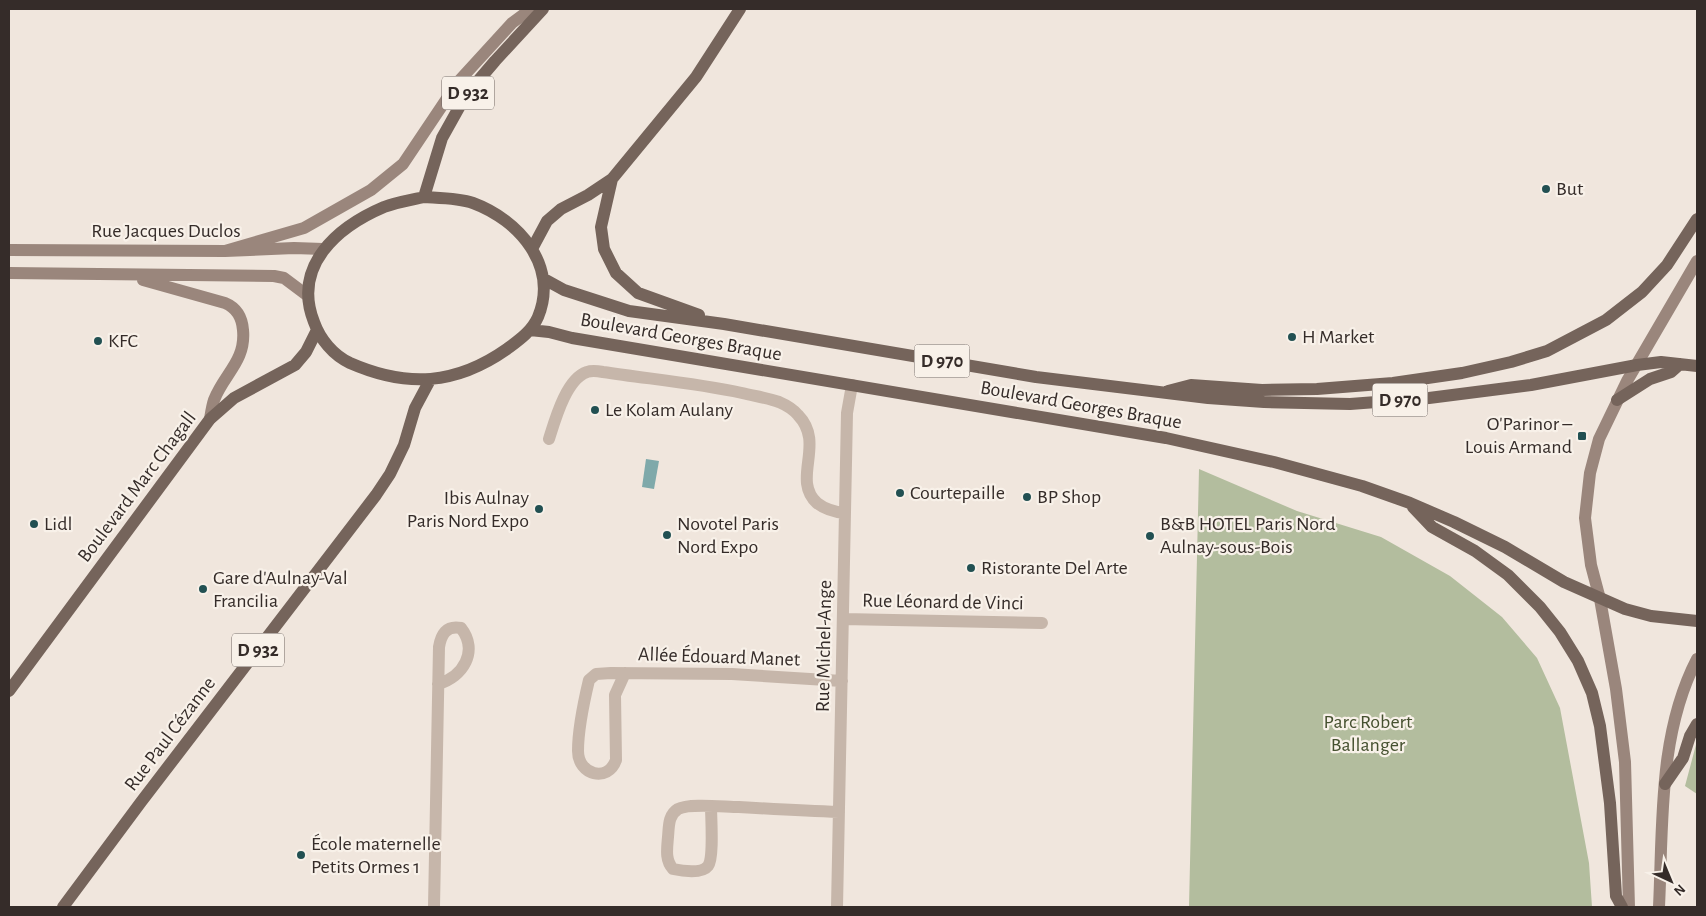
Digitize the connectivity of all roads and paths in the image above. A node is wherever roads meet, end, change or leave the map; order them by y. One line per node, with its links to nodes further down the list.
1 (531, 9): 10 (main road)
2 (543, 9): 5 (main road, D 932)
3 (740, 9): 4 (main road)
4 (612, 179): 8 (main road); 16 (main road)
5 (424, 198): 7 (main road); 8 (main road)
6 (1697, 219): 24 (main road)
7 (323, 249): 10 (main road, Rue Jacques Duclos); 15 (main road)
8 (532, 249): 14 (main road)
9 (9, 250): 10 (main road, Rue Jacques Duclos)
10 (225, 251)
11 (1697, 261): 20 (main road)
12 (9, 273): 13 (main road)
13 (126, 275): 15 (main road); 26 (main road)
14 (544, 279): 16 (main road, Boulevard Georges Braque / D 970); 18 (main road)
15 (308, 296): 17 (main road)
16 (724, 324): 24 (main road, Boulevard Georges Braque / D 970)
17 (317, 330): 22 (main road); 26 (main road, Boulevard Marc Chagall)
18 (530, 330): 22 (main road); 23 (main road, Boulevard Georges Braque / D 970)
19 (1680, 364): 20 (main road, Boulevard Georges Braque); 21 (main road, Boulevard Georges Braque); 25 (main road)
20 (1637, 365): 24 (main road, Boulevard Georges Braque / D 970); 25 (main road)
21 (1697, 366)
22 (430, 380): 43 (main road, Rue Paul Cézanne / D 932)
23 (852, 385): 28 (main road, Boulevard Georges Braque / D 970); 29 (street, Rue Michel-Ange)
24 (1161, 393)
25 (1618, 400): 30 (main road)
26 (210, 419): 38 (main road, Boulevard Marc Chagall)
27 (550, 439): 29 (street)
28 (1410, 503): 30 (main road, Boulevard Georges Braque / D 970); 46 (main road)
29 (845, 513): 31 (street, Rue Michel-Ange)
30 (1600, 599): 32 (main road, Boulevard Georges Braque); 47 (main road)
31 (843, 619): 33 (street, Rue Léonard de Vinci); 36 (street, Rue Michel-Ange)
32 (1697, 621)
33 (1042, 623)
34 (1697, 659): 40 (main road)
35 (625, 673): 35 (street, Allée Édouard Manet); 36 (street, Allée Édouard Manet)
36 (842, 681): 42 (street, Rue Michel-Ange)
37 (438, 684): 44 (street)
38 (9, 691)
39 (1697, 724): 40 (main road)
40 (1665, 784): 48 (main road)
41 (711, 806): 41 (street); 42 (street)
42 (839, 812): 45 (street, Rue Michel-Ange)
43 (63, 907)
44 (434, 907)
45 (837, 907)
46 (1622, 907)
47 (1628, 907)
48 (1659, 907)

